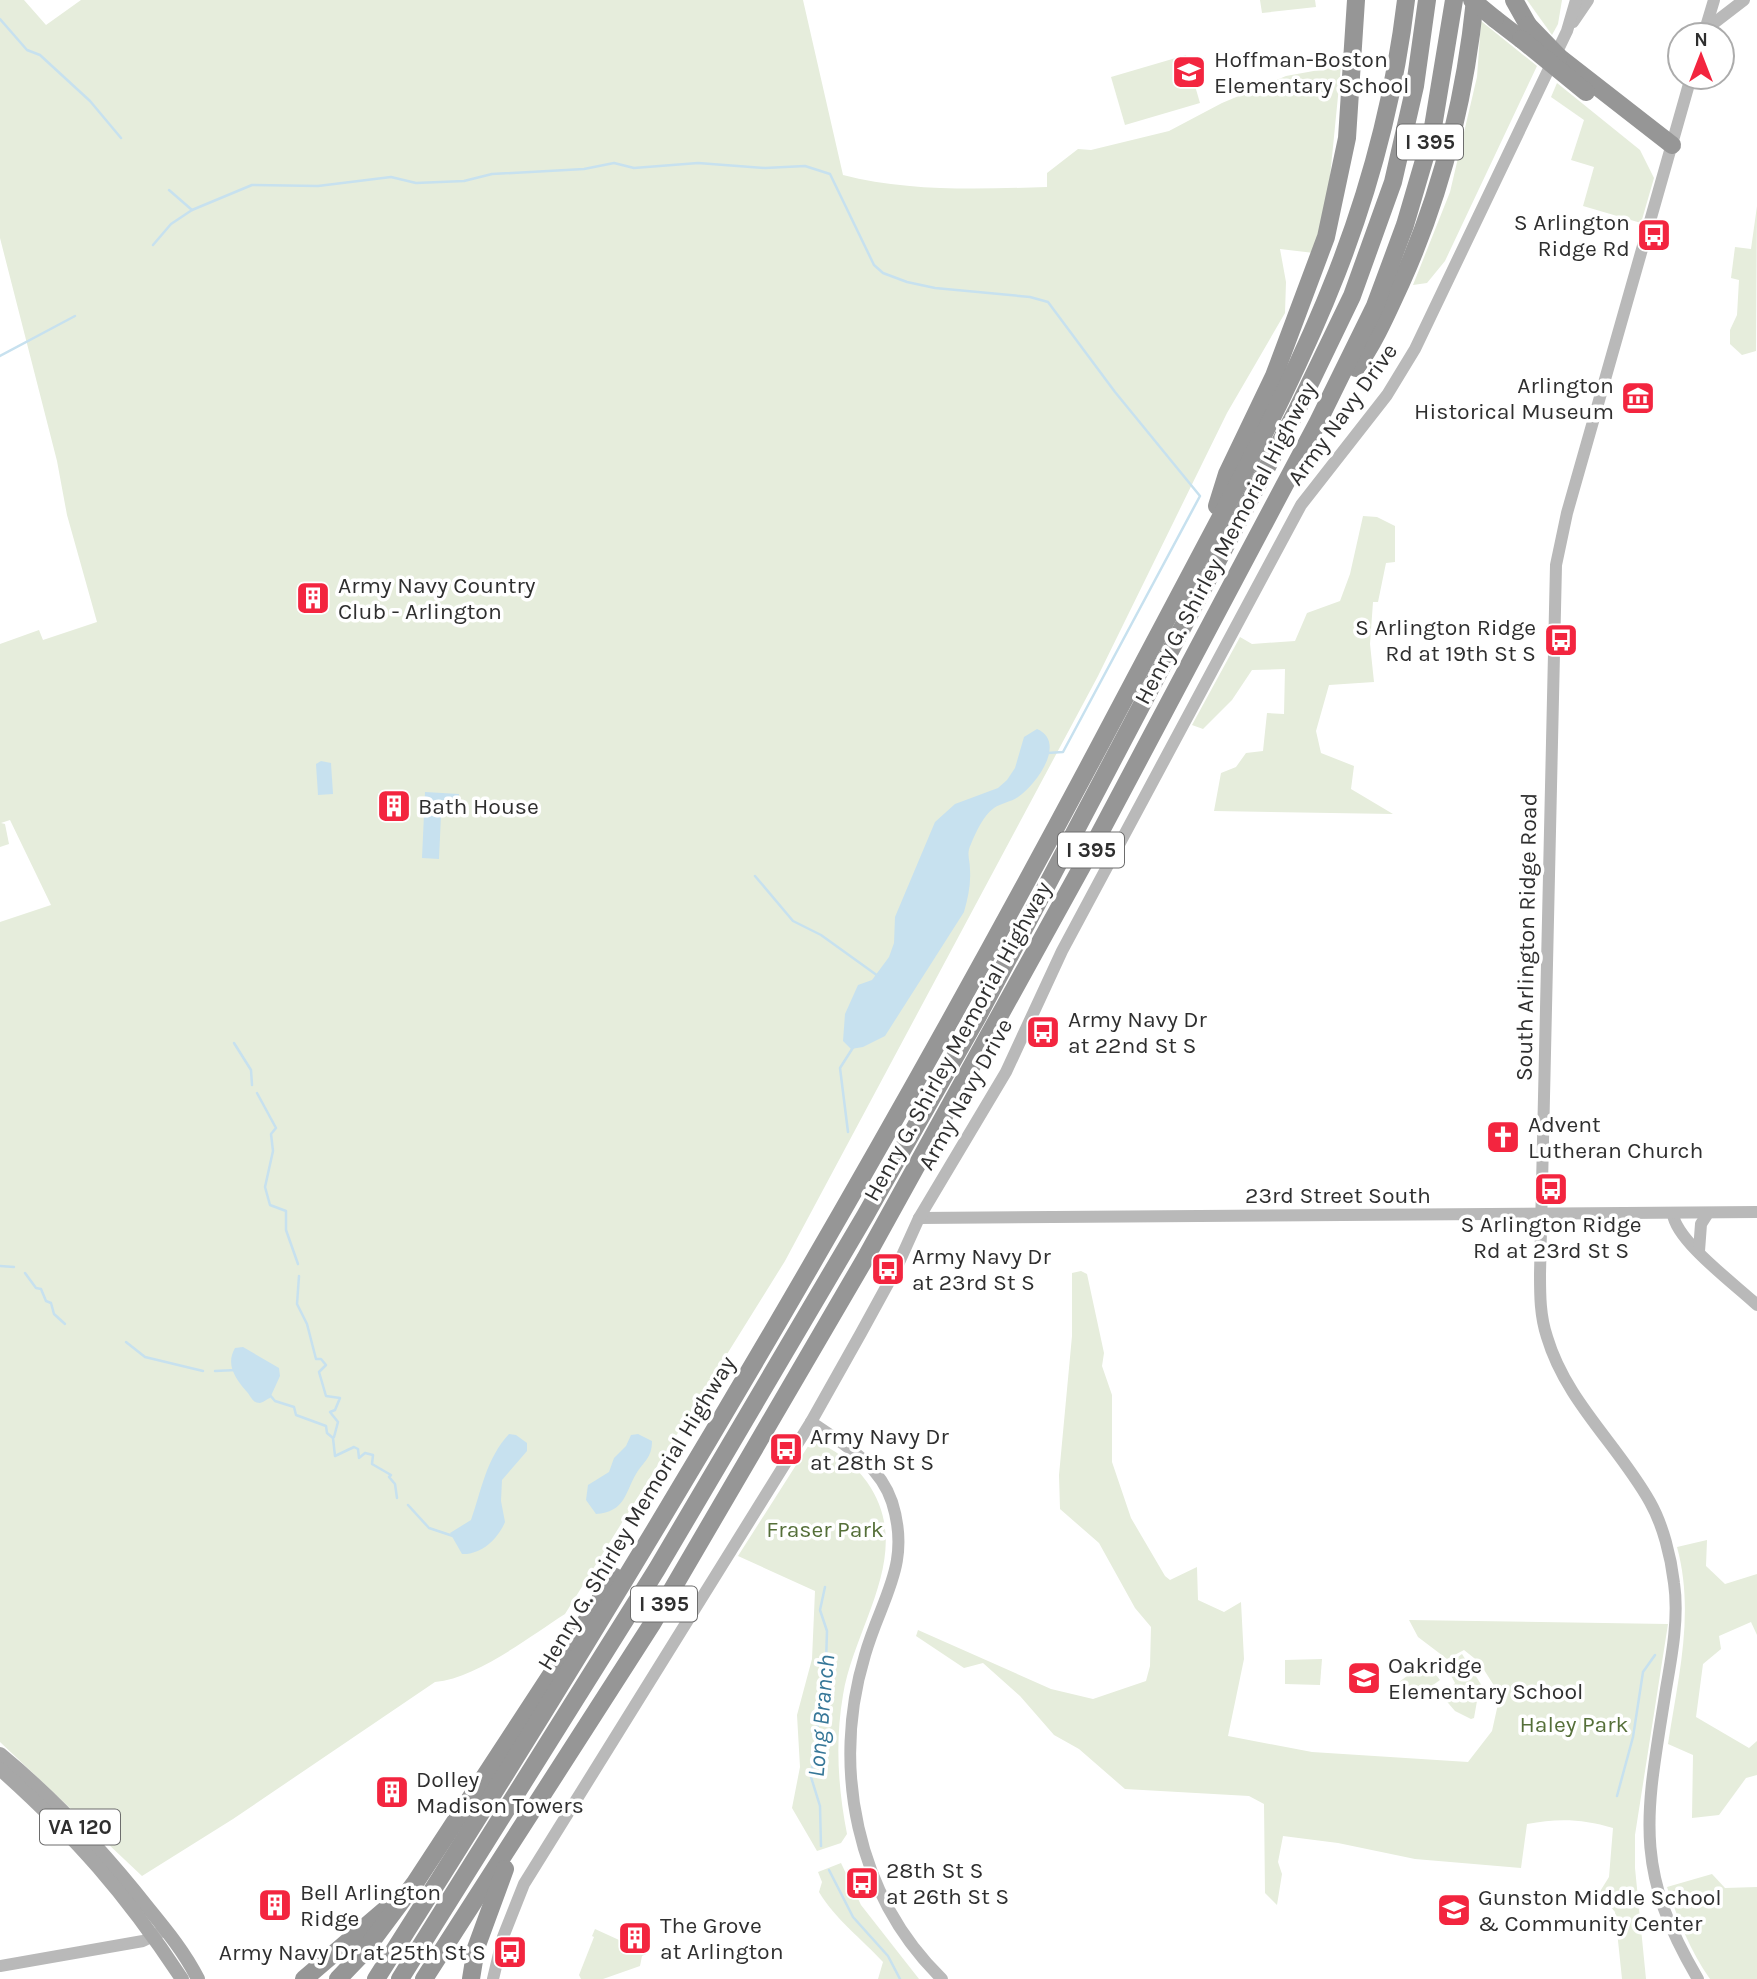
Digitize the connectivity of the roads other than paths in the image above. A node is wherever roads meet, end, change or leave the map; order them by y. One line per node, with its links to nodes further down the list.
1 (1356, 0): 18 (highway)
2 (1406, 0): 18 (highway, Henry G. Shirley Memorial Highway / I 395)
3 (1427, 0): 39 (highway)
4 (1454, 0): 17 (highway, I 395)
5 (1473, 0): 14 (highway, bridge); 17 (highway)
6 (1514, 0): 14 (highway)
7 (1576, 0): 13 (street, Army Navy Drive)
8 (1588, 0): 13 (street)
9 (1714, 0): 11 (street)
10 (1744, 0): 12 (street)
11 (1707, 21)
12 (1718, 21)
13 (1567, 31): 23 (street, Army Navy Drive)
14 (1525, 32): 16 (highway, bridge)
15 (1688, 91): 16 (street, South Arlington Ridge Road)
16 (1670, 151): 22 (street, South Arlington Ridge Road)
17 (1393, 281): 30 (highway, Henry G. Shirley Memorial Highway / I 395)
18 (1203, 550): 26 (highway, Henry G. Shirley Memorial Highway / I 395)
19 (1757, 1212): 20 (street, 23rd Street South)
20 (1708, 1213): 21 (street, 23rd Street South); 24 (street)
21 (1673, 1214): 22 (street, 23rd Street South); 24 (street)
22 (1542, 1215): 23 (street, 23rd Street South); 44 (street, South Arlington Ridge Road)
23 (919, 1217): 27 (street, Army Navy Drive)
24 (1699, 1251): 25 (street)
25 (1757, 1305)
26 (778, 1324): 31 (highway); 38 (highway, Henry G. Shirley Memorial Highway / I 395)
27 (811, 1422): 42 (street, Army Navy Drive); 43 (street)
28 (0, 1754): 32 (main road, VA 120)
29 (0, 1769): 32 (main road, VA 120)
30 (536, 1806): 40 (highway, Henry G. Shirley Memorial Highway / I 395); 41 (highway)
31 (447, 1832): 36 (highway); 37 (highway)
32 (160, 1933): 33 (street); 34 (main road, VA 120); 35 (main road, VA 120)
33 (0, 1966)
34 (183, 1979)
35 (198, 1979)
36 (304, 1979)
37 (338, 1979)
38 (376, 1979)
39 (400, 1979)
40 (424, 1979)
41 (471, 1979)
42 (493, 1979)
43 (942, 1979)
44 (1698, 1979)

